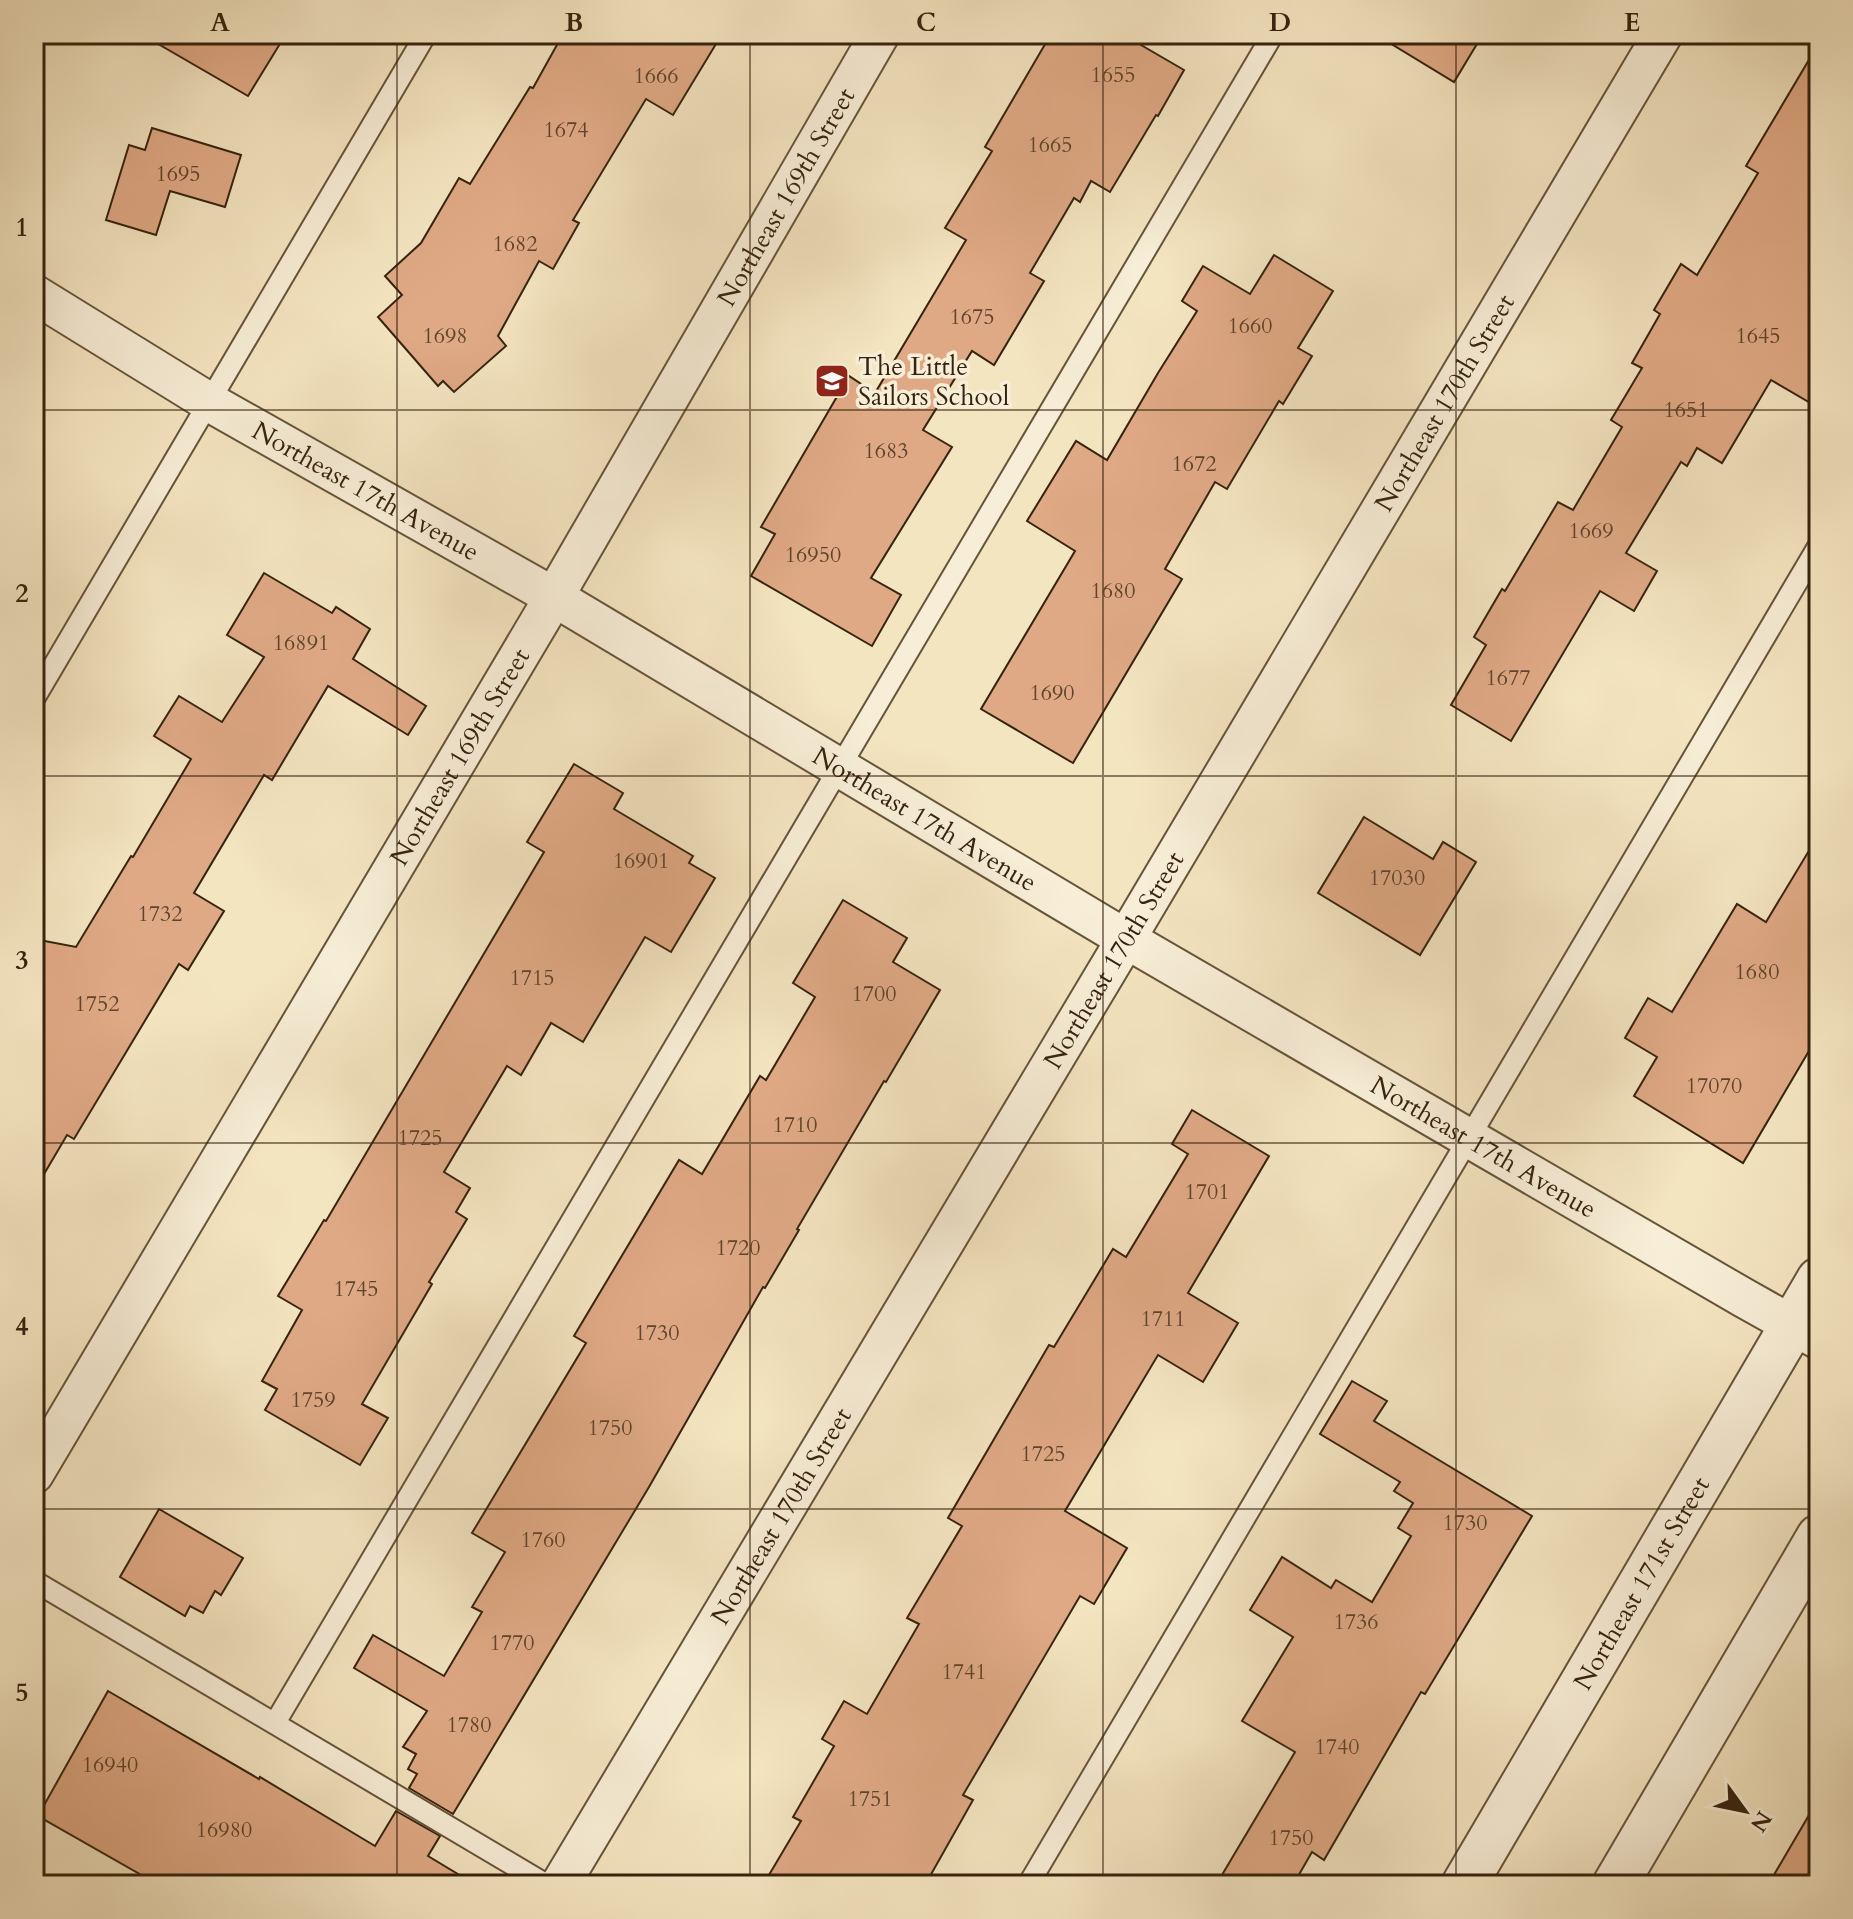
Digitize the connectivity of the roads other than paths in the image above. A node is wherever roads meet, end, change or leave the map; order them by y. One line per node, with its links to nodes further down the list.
1 (426, 34): 6 (lane)
2 (880, 34): 8 (street, Northeast 169th Street)
3 (1273, 34): 10 (lane)
4 (1663, 34): 11 (street, Northeast 170th Street)
5 (34, 294): 6 (street, Northeast 17th Avenue)
6 (209, 402): 8 (street, Northeast 17th Avenue); 9 (lane)
7 (1819, 545): 12 (lane)
8 (554, 597): 10 (street, Northeast 17th Avenue); 15 (street, Northeast 169th Street)
9 (34, 699)
10 (839, 767): 11 (street, Northeast 17th Avenue); 18 (lane)
11 (1126, 939): 12 (street, Northeast 17th Avenue); 20 (street, Northeast 170th Street)
12 (1468, 1138): 14 (street, Northeast 17th Avenue); 21 (lane)
13 (1819, 1280): 14 (street, Northeast 171st Street)
14 (1806, 1332): 22 (street, Northeast 171st Street)
15 (34, 1474)
16 (1819, 1537): 23 (street)
17 (34, 1581): 18 (lane)
18 (275, 1723): 19 (lane)
19 (547, 1885)
20 (560, 1885)
21 (1028, 1885)
22 (1464, 1885)
23 (1615, 1885)

